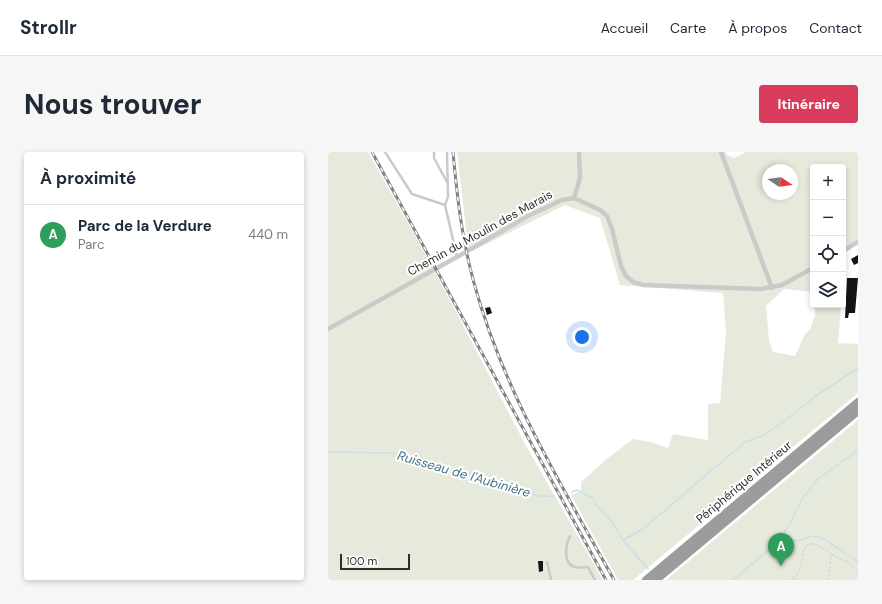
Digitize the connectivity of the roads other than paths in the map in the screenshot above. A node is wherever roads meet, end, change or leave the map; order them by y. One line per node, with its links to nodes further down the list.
1 (385, 152): 8 (lane)
2 (434, 152): 6 (lane)
3 (447, 152): 6 (lane)
4 (579, 152): 7 (street)
5 (721, 152): 13 (street)
6 (448, 184): 8 (lane)
7 (574, 198): 11 (street, Chemin du Moulin des Marais); 13 (street)
8 (445, 205): 11 (lane)
9 (858, 242): 10 (street)
10 (846, 249)
11 (457, 257): 14 (street, Chemin du Moulin des Marais)
12 (810, 270): 13 (street)
13 (772, 288)
14 (328, 329)
15 (858, 402): 21 (highway, Périphérique Intérieur)
16 (858, 411): 22 (highway)
17 (570, 536): 20 (lane)
18 (547, 562): 19 (lane)
19 (551, 580)
20 (595, 580)
21 (646, 580)
22 (656, 580)

